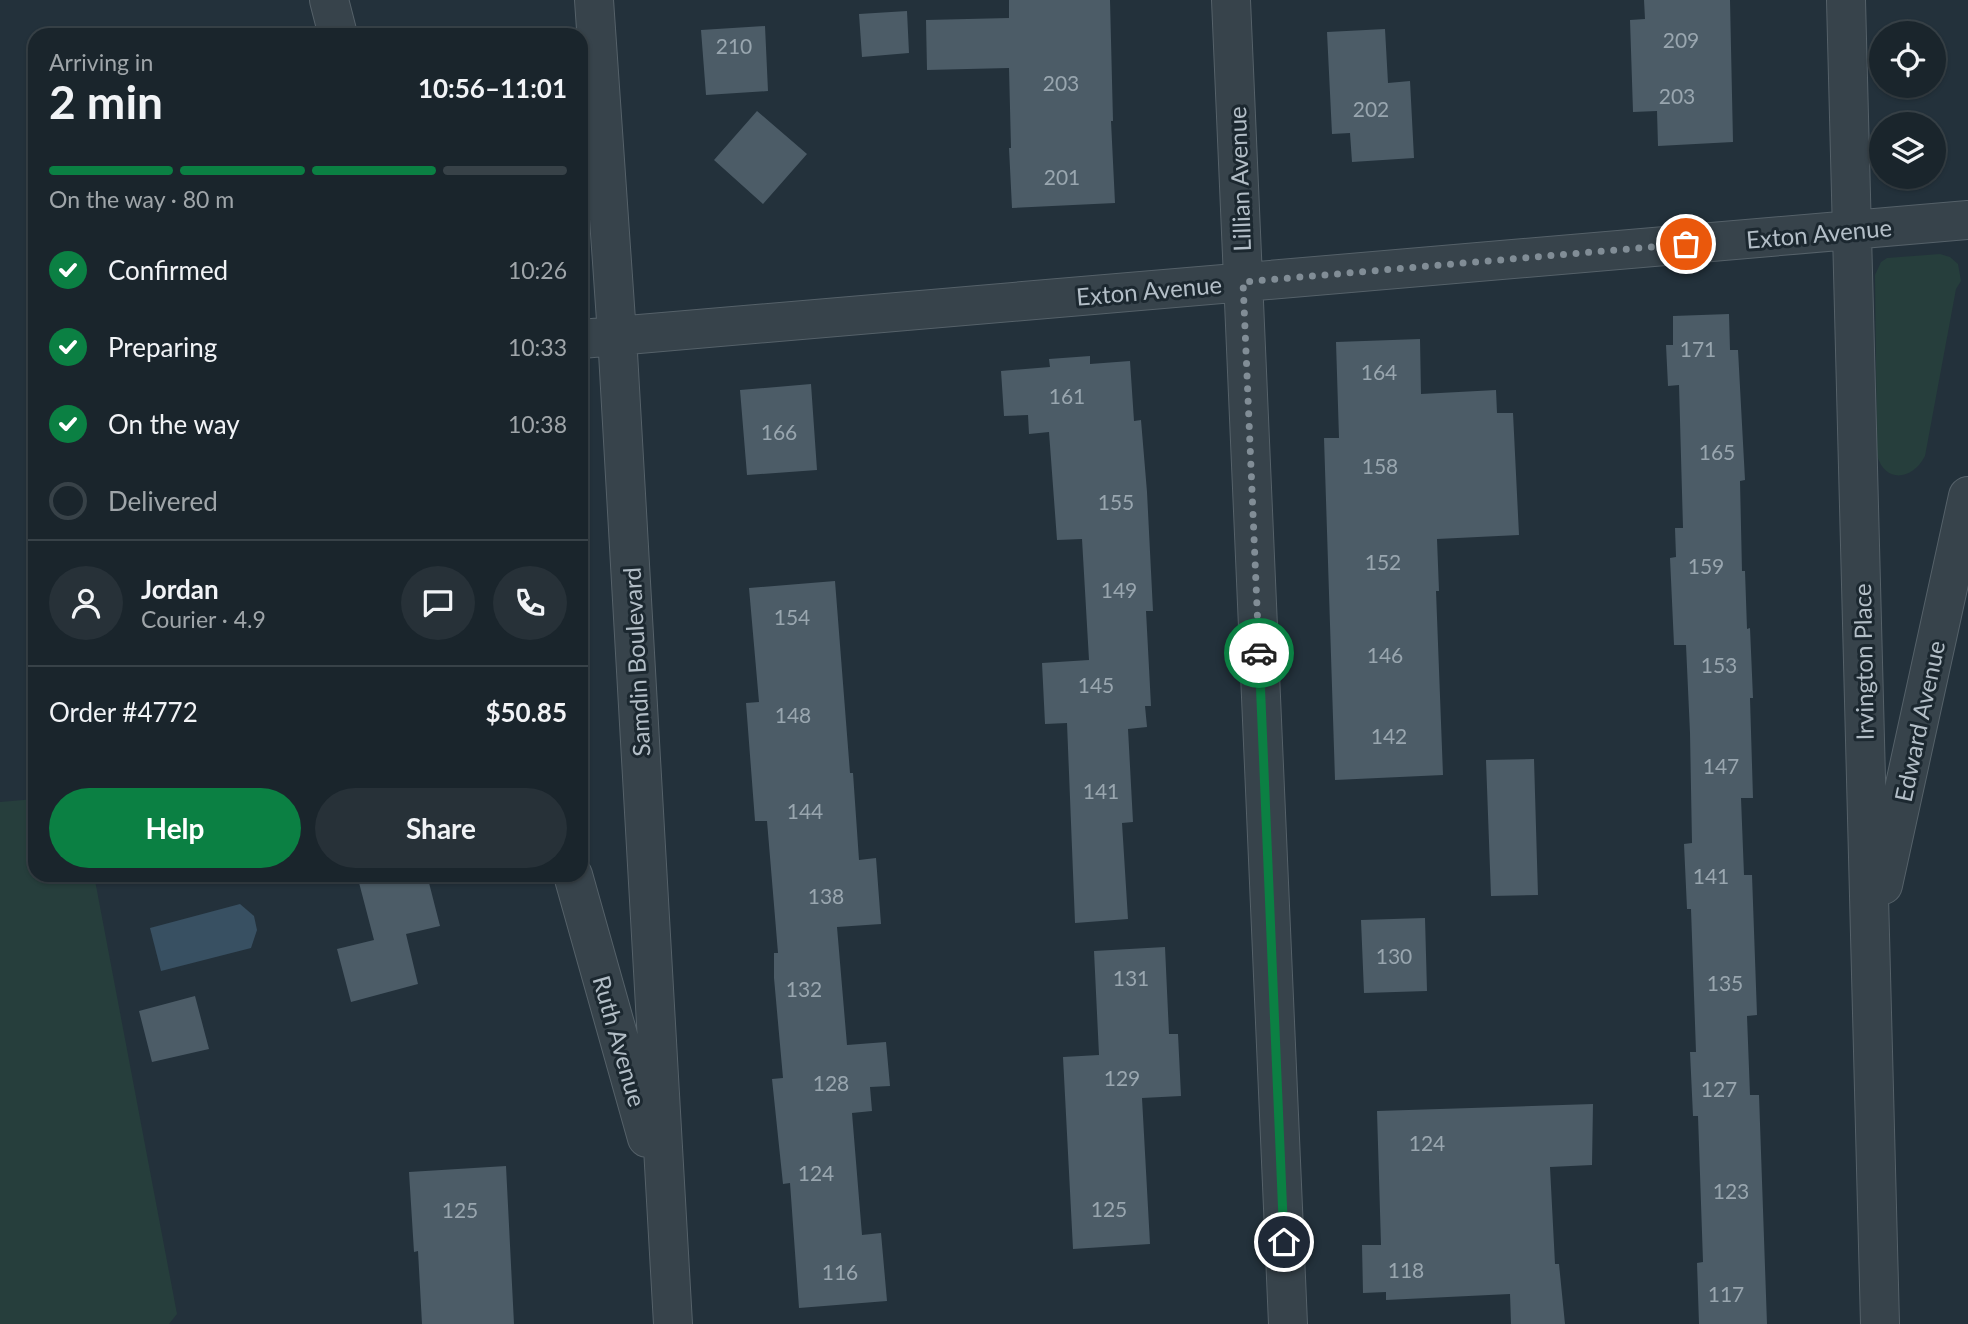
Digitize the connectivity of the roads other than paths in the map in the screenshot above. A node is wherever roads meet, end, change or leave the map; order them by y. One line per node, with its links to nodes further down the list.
1 (329, 0): 5 (street)
2 (594, 0): 9 (street, Samdin Boulevard)
3 (1231, 0): 8 (street, Lillian Avenue)
4 (1846, 0): 7 (street, Irvington Place)
5 (336, 28)
6 (1968, 220): 7 (street, Exton Avenue)
7 (1852, 230): 8 (street, Exton Avenue); 12 (street, Irvington Place)
8 (1243, 282): 9 (street, Exton Avenue); 15 (street, Lillian Avenue)
9 (599, 337): 13 (street, Samdin Boulevard)
10 (1968, 496): 12 (street, Edward Avenue)
11 (575, 882): 13 (street, Ruth Avenue)
12 (1870, 945): 16 (street, Irvington Place)
13 (667, 1208): 14 (street, Samdin Boulevard)
14 (673, 1324)
15 (1288, 1324)
16 (1880, 1324)

